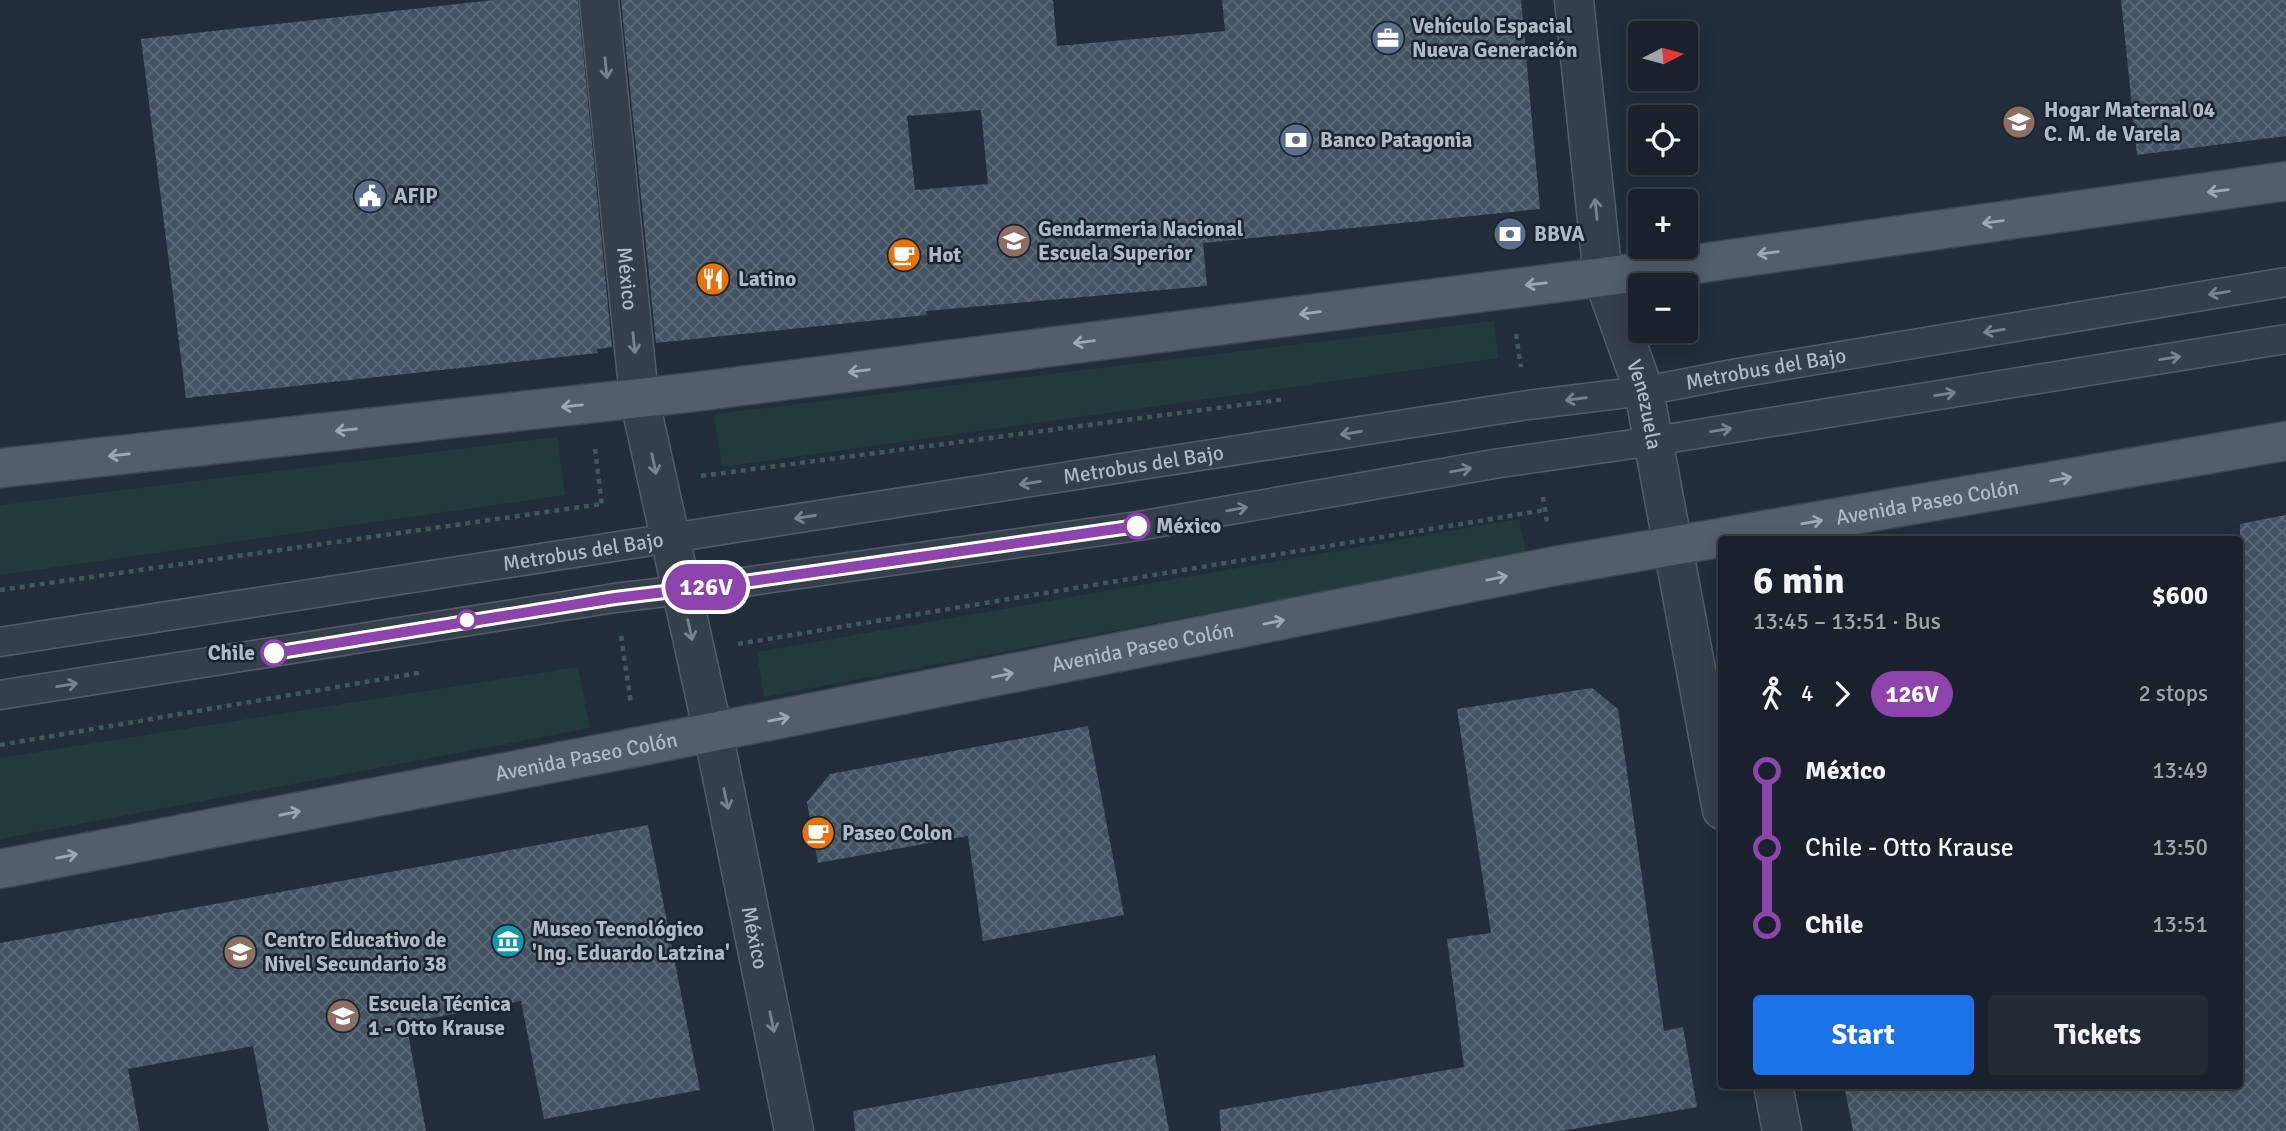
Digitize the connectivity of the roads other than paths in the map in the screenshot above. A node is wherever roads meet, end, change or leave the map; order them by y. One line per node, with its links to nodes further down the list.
1 (599, 0): 8 (street, México, one-way to 8)
2 (1574, 0): 4 (street, Venezuela, one-way to 2)
3 (2286, 181): 4 (main road, one-way to 4)
4 (1603, 277): 7 (street, Venezuela); 8 (main road, one-way to 8)
5 (2286, 282): 7 (lane, Metrobus del Bajo, one-way to 7)
6 (2286, 339): 10 (lane, one-way to 6)
7 (1644, 391): 10 (street, Venezuela); 14 (lane, Metrobus del Bajo, one-way to 14)
8 (639, 397): 11 (main road, one-way to 11); 14 (street, México, one-way to 14)
9 (2286, 440): 12 (main road, Avenida Paseo Colón, one-way to 9)
10 (1654, 441): 15 (street, Venezuela); 16 (lane, one-way to 10)
11 (0, 468)
12 (1731, 536)
13 (1718, 538): 15 (main road, Avenida Paseo Colón, one-way to 13)
14 (670, 539): 16 (street, México); 17 (lane, Metrobus del Bajo)
15 (1673, 546): 19 (main road, Avenida Paseo Colón, one-way to 15); 20 (street, Venezuela)
16 (682, 590): 18 (lane, one-way to 16); 19 (street, México, one-way to 19)
17 (0, 642)
18 (0, 695)
19 (713, 733): 21 (main road, Avenida Paseo Colón, one-way to 19); 23 (street, México, one-way to 23)
20 (1718, 788)
21 (0, 869)
22 (1774, 1089): 24 (street)
23 (794, 1131)
24 (1782, 1131)

